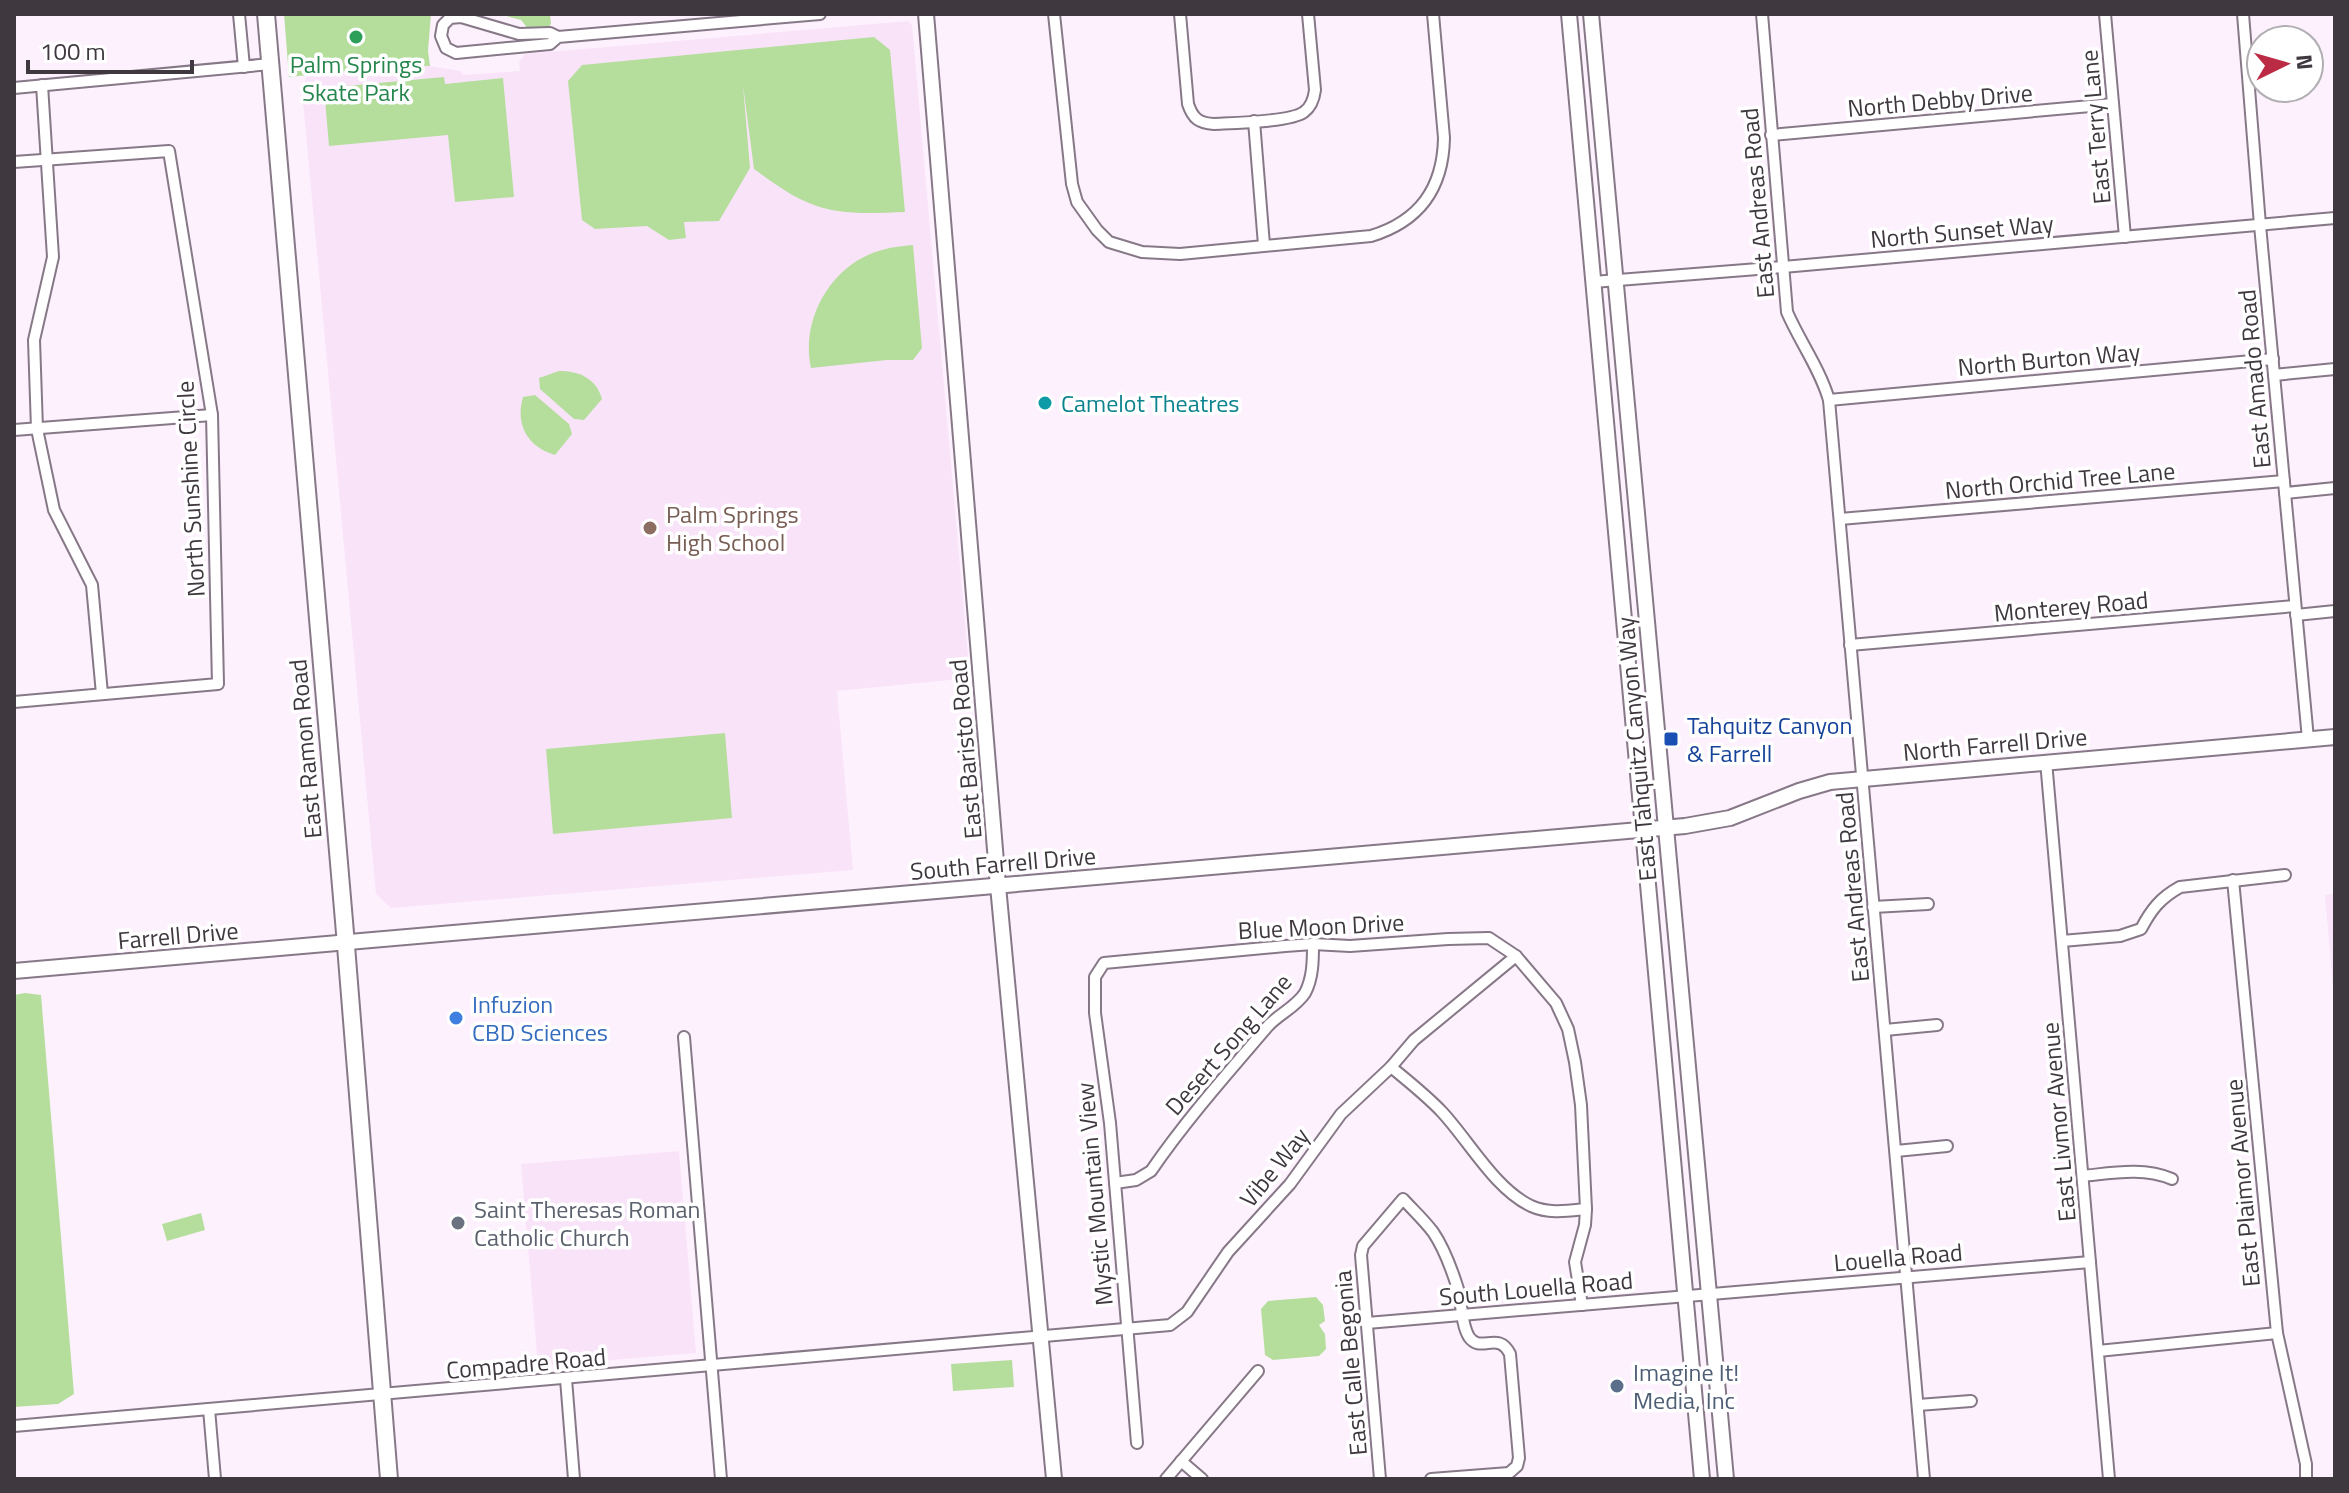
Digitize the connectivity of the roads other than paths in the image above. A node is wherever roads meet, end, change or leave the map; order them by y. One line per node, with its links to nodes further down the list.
1 (239, 14): 16 (street)
2 (266, 14): 15 (main road, East Ramon Road)
3 (820, 14): 14 (street)
4 (926, 14): 54 (street, East Baristo Road)
5 (1054, 14): 27 (street)
6 (1180, 14): 20 (street)
7 (1308, 14): 20 (street)
8 (1433, 14): 27 (street)
9 (1569, 14): 30 (street, East Tahquitz Canyon Way)
10 (1591, 14): 29 (street, East Tahquitz Canyon Way)
11 (1762, 14): 21 (street, East Andreas Road)
12 (2105, 14): 19 (street, East Terry Lane)
13 (2243, 14): 25 (street, East Amado Road)
14 (558, 37): 14 (street)
15 (271, 64): 16 (street); 58 (main road, East Ramon Road)
16 (244, 67): 17 (street)
17 (42, 85): 18 (street); 22 (street)
18 (14, 88)
19 (2113, 104): 21 (street, North Debby Drive); 26 (street, East Terry Lane)
20 (1254, 121): 27 (street)
21 (1771, 135): 28 (street, East Andreas Road)
22 (47, 160): 23 (street); 35 (street, North Sunshine Circle); 36 (street)
23 (14, 162)
24 (2335, 218): 25 (street, North Sunset Way)
25 (2260, 225): 26 (street, North Sunset Way); 31 (street, East Amado Road)
26 (2125, 237): 28 (street, North Sunset Way)
27 (1264, 245)
28 (1783, 267): 29 (street, North Sunset Way); 34 (street, East Andreas Road)
29 (1615, 280): 30 (street, North Sunset Way); 50 (street, East Tahquitz Canyon Way)
30 (1593, 282): 51 (street, East Tahquitz Canyon Way)
31 (2273, 359): 33 (street, East Amado Road); 34 (street, North Burton Way)
32 (2335, 369): 33 (street)
33 (2274, 375): 38 (street, East Amado Road)
34 (1829, 400): 40 (street, East Andreas Road)
35 (212, 415): 36 (street); 44 (street, North Sunshine Circle)
36 (37, 429): 37 (street); 44 (street)
37 (14, 430)
38 (2284, 487): 39 (street, North Orchid Tree Lane); 40 (street, North Orchid Tree Lane); 41 (street, East Amado Road)
39 (2335, 488)
40 (1840, 519): 43 (street, East Andreas Road)
41 (2295, 610): 42 (street, Monterey Road); 43 (street, Monterey Road); 47 (street, East Amado Road)
42 (2335, 611)
43 (1850, 645): 49 (street, East Andreas Road)
44 (102, 694): 45 (street)
45 (14, 702)
46 (2335, 737): 47 (street, North Farrell Drive)
47 (2308, 739): 48 (street, North Farrell Drive)
48 (2046, 761): 49 (street, North Farrell Drive); 57 (street, East Livmor Avenue)
49 (1862, 778): 50 (street, North Farrell Drive); 56 (street, East Andreas Road)
50 (1665, 827): 51 (street, South Farrell Drive); 75 (street, East Tahquitz Canyon Way)
51 (1644, 829): 54 (street, South Farrell Drive); 76 (street, East Tahquitz Canyon Way)
52 (2285, 875): 53 (street)
53 (2233, 880): 57 (street); 81 (street, East Plaimor Avenue)
54 (998, 886): 58 (street, South Farrell Drive); 82 (street, East Baristo Road)
55 (1928, 904): 56 (street)
56 (1873, 907): 64 (street, East Andreas Road)
57 (2062, 941): 69 (street, East Livmor Avenue)
58 (345, 943): 62 (street, Farrell Drive); 87 (main road, East Ramon Road)
59 (1313, 944): 60 (street, Blue Moon Drive); 61 (street, Blue Moon Drive); 71 (street, Desert Song Lane)
60 (1516, 956): 66 (street, Vibe Way); 72 (street)
61 (1123, 961): 71 (street, Mystic Mountain View)
62 (14, 971)
63 (1937, 1025): 64 (street)
64 (1885, 1030): 68 (street, East Andreas Road)
65 (684, 1037): 84 (street)
66 (1391, 1067): 72 (street); 80 (street, Vibe Way)
67 (1947, 1146): 68 (street)
68 (1896, 1151): 74 (street, East Andreas Road)
69 (2083, 1176): 70 (street); 73 (street, East Livmor Avenue)
70 (2172, 1179)
71 (1115, 1183): 80 (street, Mystic Mountain View)
72 (1586, 1209): 77 (street)
73 (2090, 1262): 74 (street, Louella Road); 83 (street, East Livmor Avenue)
74 (1907, 1277): 75 (street, Louella Road); 89 (street, East Andreas Road)
75 (1709, 1292): 76 (street, South Louella Road); 104 (street, East Tahquitz Canyon Way)
76 (1685, 1295): 77 (street, South Louella Road); 103 (street, East Tahquitz Canyon Way)
77 (1582, 1305): 78 (street, South Louella Road)
78 (1463, 1315): 79 (street, South Louella Road); 79 (street, East Calle Begonia); 102 (street)
79 (1367, 1323): 101 (street, East Calle Begonia)
80 (1127, 1330): 82 (street, Vibe Way); 92 (street, Mystic Mountain View)
81 (2277, 1333): 83 (street); 107 (street, East Plaimor Avenue)
82 (1041, 1337): 84 (street, Compadre Road); 98 (street, East Baristo Road)
83 (2098, 1351): 106 (street, East Livmor Avenue)
84 (712, 1367): 86 (street, Compadre Road); 97 (street)
85 (1258, 1371): 93 (street)
86 (566, 1379): 87 (street, Compadre Road); 96 (street)
87 (381, 1396): 90 (street, Compadre Road); 95 (main road, East Ramon Road)
88 (1971, 1401): 89 (street)
89 (1918, 1405): 105 (street, East Andreas Road)
90 (209, 1409): 91 (street, Compadre Road); 94 (street)
91 (14, 1426)
92 (1137, 1443)
93 (1181, 1461): 99 (street); 100 (street)
94 (215, 1479)
95 (389, 1479)
96 (574, 1479)
97 (721, 1479)
98 (1054, 1479)
99 (1166, 1479)
100 (1202, 1479)
101 (1380, 1479)
102 (1431, 1479)
103 (1702, 1479)
104 (1726, 1479)
105 (1924, 1479)
106 (2109, 1479)
107 (2306, 1479)

